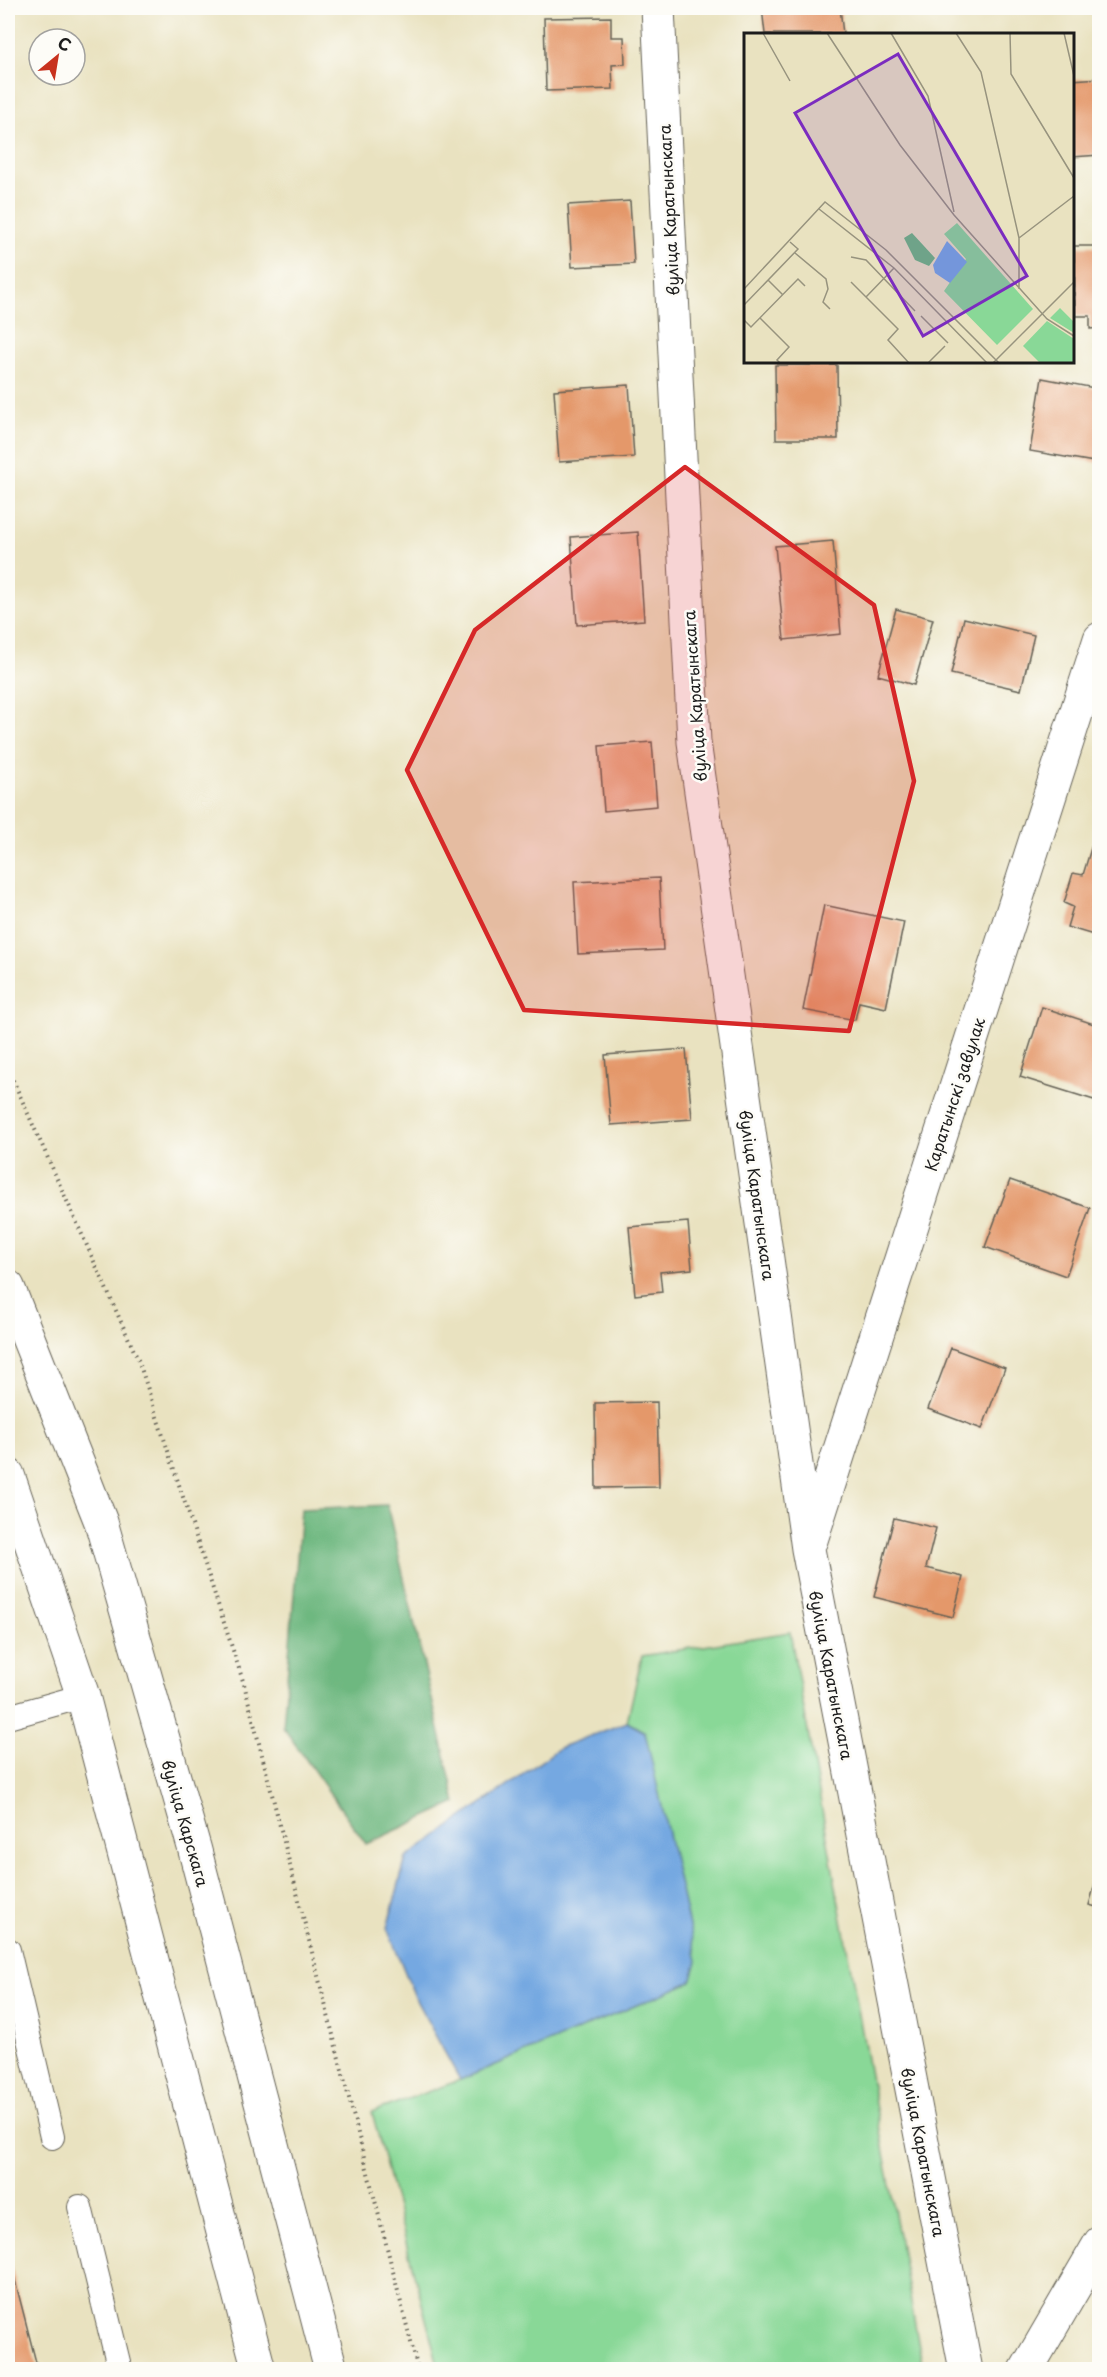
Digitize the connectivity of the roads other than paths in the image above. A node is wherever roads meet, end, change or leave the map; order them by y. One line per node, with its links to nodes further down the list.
1 (658, 8): 5 (street, вуліца Каратынскага)
2 (1100, 639): 5 (street, Каратынскі завулак)
3 (8, 1287): 14 (street, вуліца Карскага)
4 (8, 1475): 6 (street)
5 (808, 1549): 15 (street, вуліца Каратынскага)
6 (83, 1696): 7 (lane); 13 (street)
7 (8, 1716)
8 (8, 1950): 9 (lane)
9 (52, 2137)
10 (80, 2207): 12 (lane)
11 (1100, 2243): 16 (street)
12 (120, 2370)
13 (259, 2370)
14 (331, 2370)
15 (966, 2370)
16 (1026, 2370)

